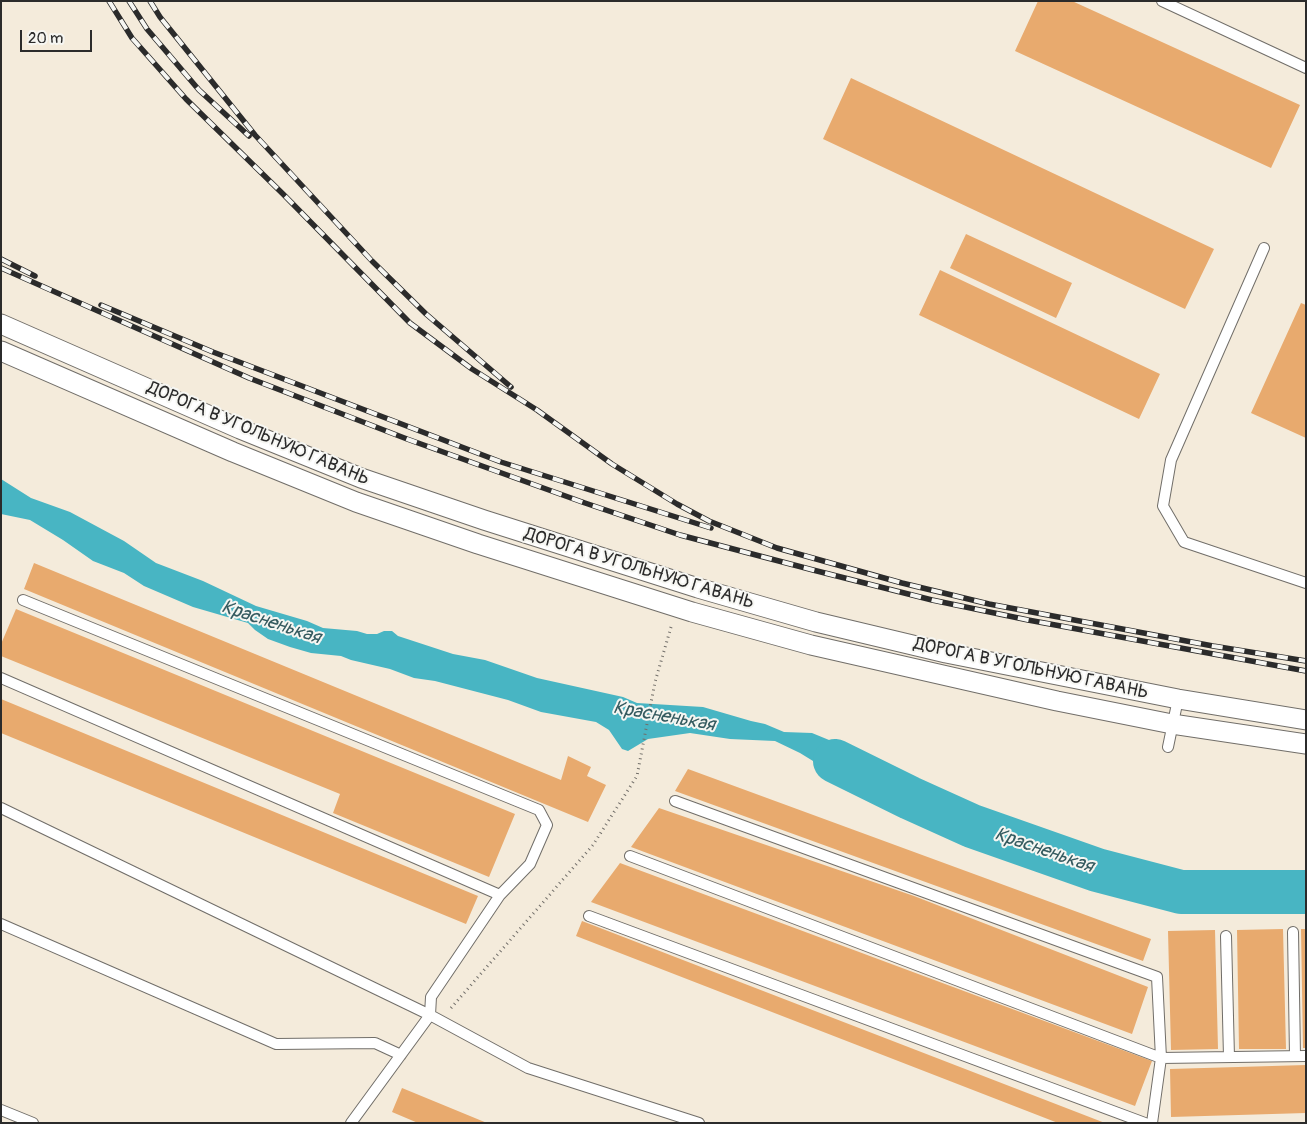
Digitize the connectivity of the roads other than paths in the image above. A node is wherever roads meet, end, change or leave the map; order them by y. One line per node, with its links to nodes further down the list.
1 (1162, 1): 2 (lane)
2 (1306, 68)
3 (1264, 248): 6 (lane)
4 (1, 324): 9 (street, ДОРОГА В УГОЛЬНУЮ ГАВАНЬ)
5 (1, 351): 11 (street, ДОРОГА В УГОЛЬНУЮ ГАВАНЬ)
6 (1306, 583)
7 (23, 600): 17 (lane)
8 (1, 678): 17 (lane)
9 (1178, 699): 10 (street, ДОРОГА В УГОЛЬНУЮ ГАВАНЬ); 11 (lane)
10 (1306, 720)
11 (1172, 724): 12 (street, ДОРОГА В УГОЛЬНУЮ ГАВАНЬ); 13 (lane)
12 (1306, 744)
13 (1168, 748)
14 (675, 801): 26 (lane)
15 (1, 808): 22 (lane)
16 (630, 856): 26 (lane)
17 (500, 895): 22 (lane)
18 (589, 916): 31 (lane)
19 (1, 924): 23 (lane)
20 (1292, 932): 25 (lane)
21 (1226, 936): 24 (lane)
22 (430, 1015): 23 (lane); 30 (lane)
23 (401, 1055): 29 (lane)
24 (1229, 1056): 25 (lane); 26 (lane)
25 (1301, 1056)
26 (1161, 1058): 32 (lane)
27 (1, 1110): 28 (lane)
28 (33, 1123)
29 (351, 1123)
30 (699, 1123)
31 (1145, 1123)
32 (1152, 1123)

